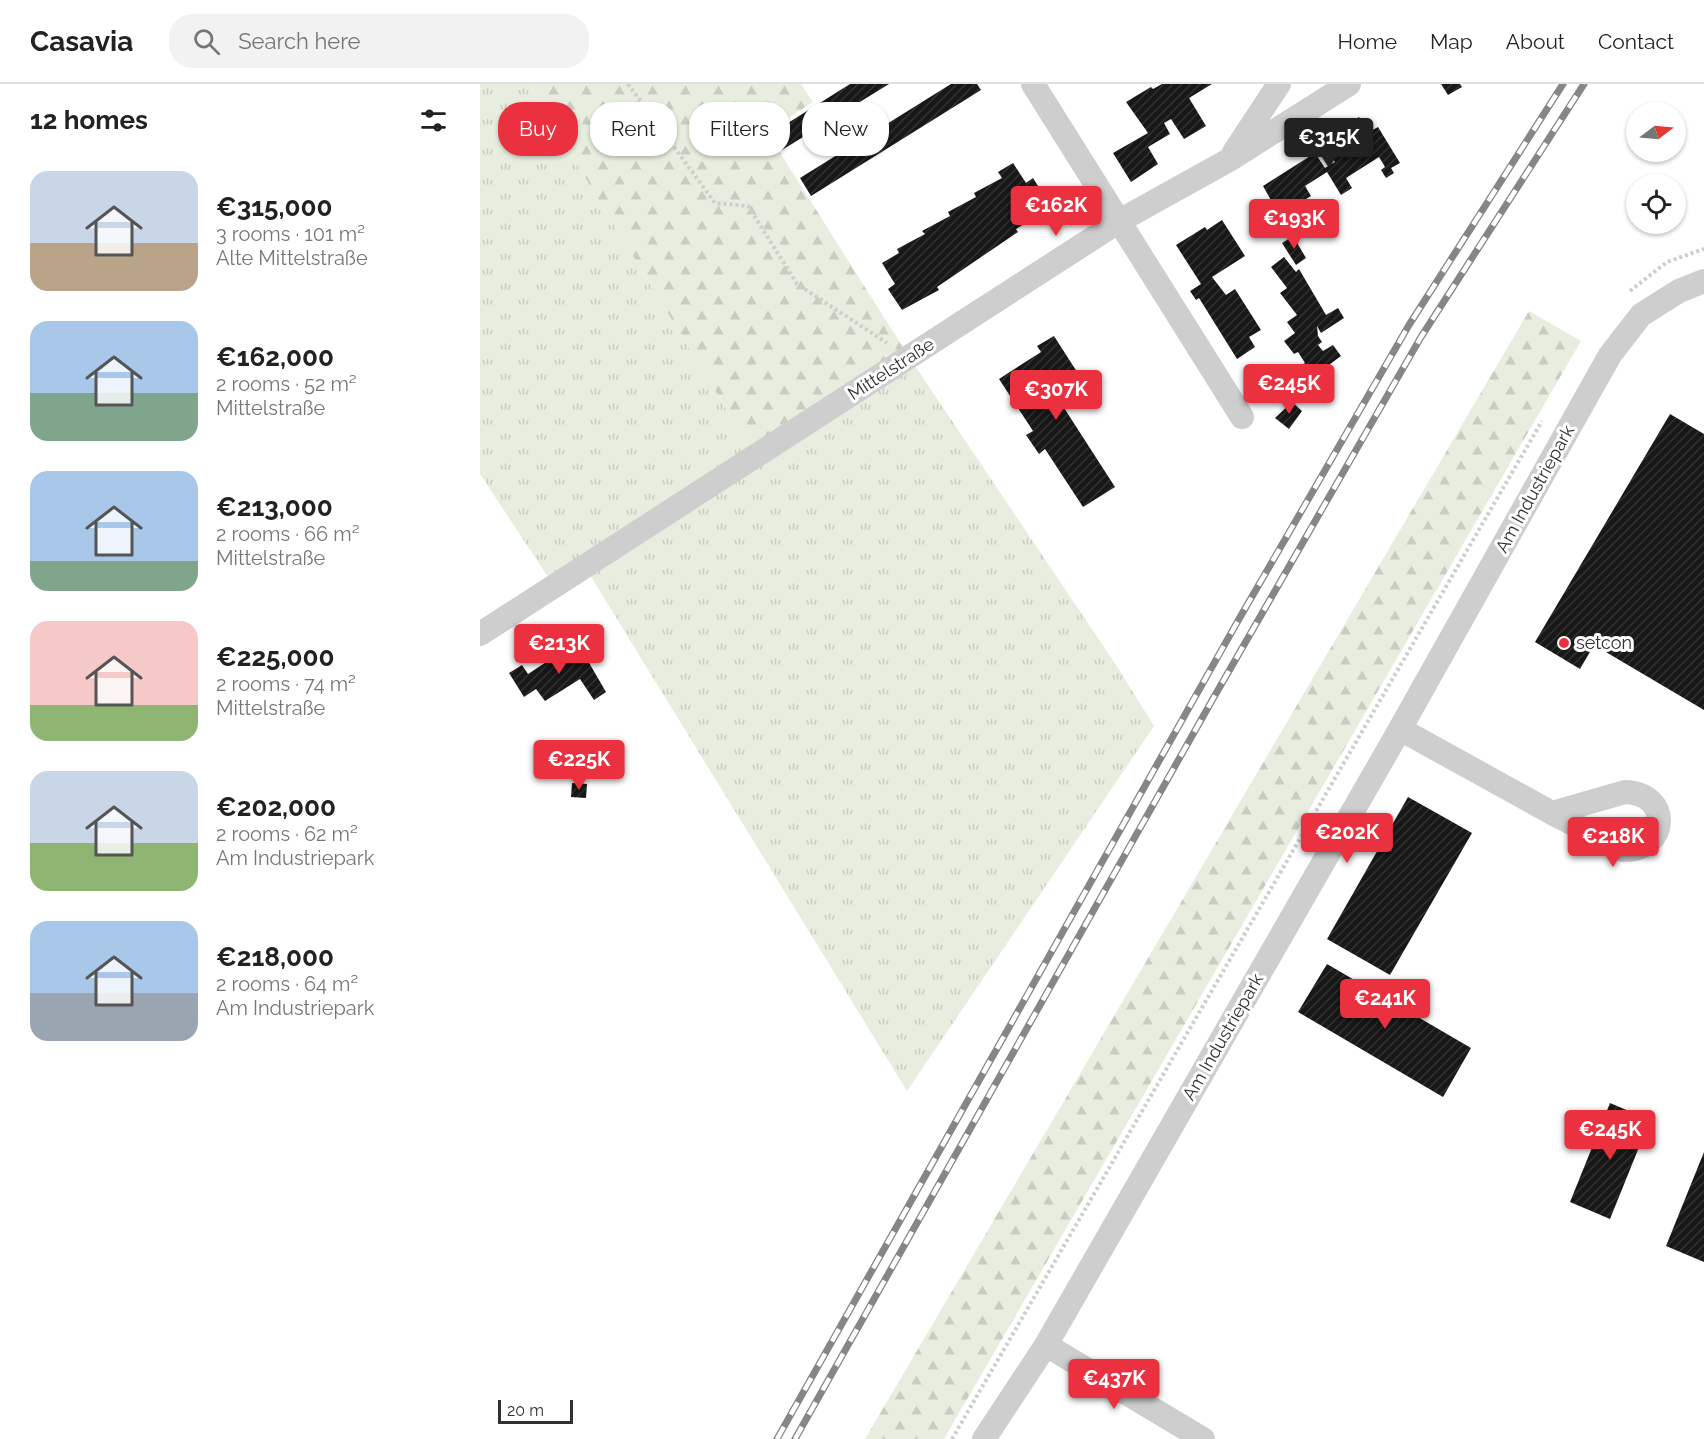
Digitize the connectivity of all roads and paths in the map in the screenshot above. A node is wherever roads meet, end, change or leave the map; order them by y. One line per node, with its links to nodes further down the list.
1 (628, 84): 10 (path)
2 (1033, 84): 6 (street)
3 (1279, 84): 5 (street, Mittelstraße)
4 (1349, 84): 5 (street)
5 (1229, 160): 6 (street, Mittelstraße)
6 (1121, 220): 10 (street, Mittelstraße); 12 (street)
7 (1704, 249): 9 (path)
8 (1704, 280): 14 (street, Am Industriepark)
9 (1624, 295)
10 (909, 357): 13 (street, Mittelstraße)
11 (1546, 414): 17 (path)
12 (1242, 417)
13 (480, 634)
14 (1400, 729): 15 (street); 16 (street, Am Industriepark)
15 (1552, 813)
16 (1046, 1345): 18 (street, Am Industriepark); 19 (street)
17 (952, 1439)
18 (984, 1439)
19 (1203, 1439)

